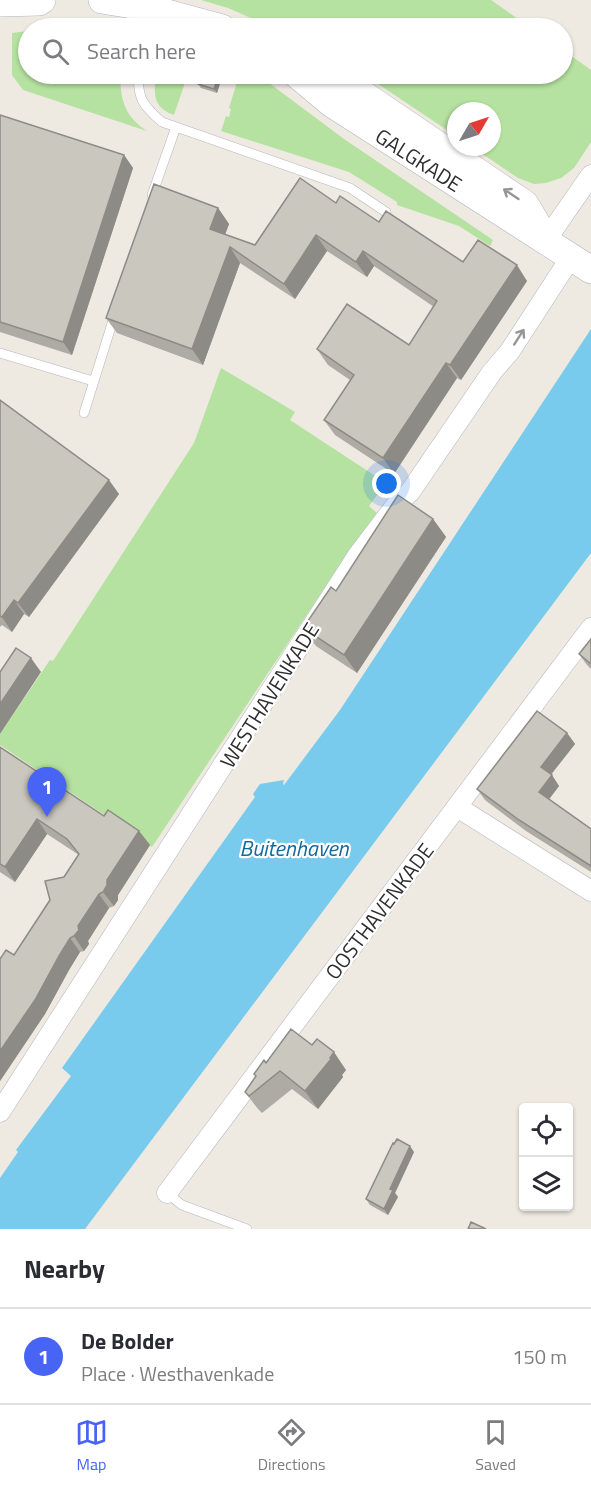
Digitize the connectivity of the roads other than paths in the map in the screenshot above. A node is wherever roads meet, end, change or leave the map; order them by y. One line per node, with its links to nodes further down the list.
1 (42, 0): 3 (main road)
2 (102, 0): 4 (main road)
3 (0, 3)
4 (143, 18)
5 (138, 84): 8 (lane)
6 (308, 84): 12 (main road, GALGKADE)
7 (348, 84): 12 (main road, GALGKADE, one-way to 7)
8 (176, 127): 10 (lane); 11 (lane)
9 (591, 175): 12 (street)
10 (151, 201)
11 (386, 212)
12 (546, 240): 13 (main road, GALGKADE)
13 (581, 263): 21 (street, WESTHAVENKADE, one-way to 13)
14 (118, 302): 16 (lane)
15 (0, 353): 16 (lane)
16 (93, 381): 17 (lane)
17 (84, 414)
18 (591, 628): 19 (street, OOSTHAVENKADE)
19 (457, 807): 20 (street); 22 (street, OOSTHAVENKADE)
20 (591, 891)
21 (0, 1112)
22 (167, 1193): 23 (lane)
23 (247, 1229)

